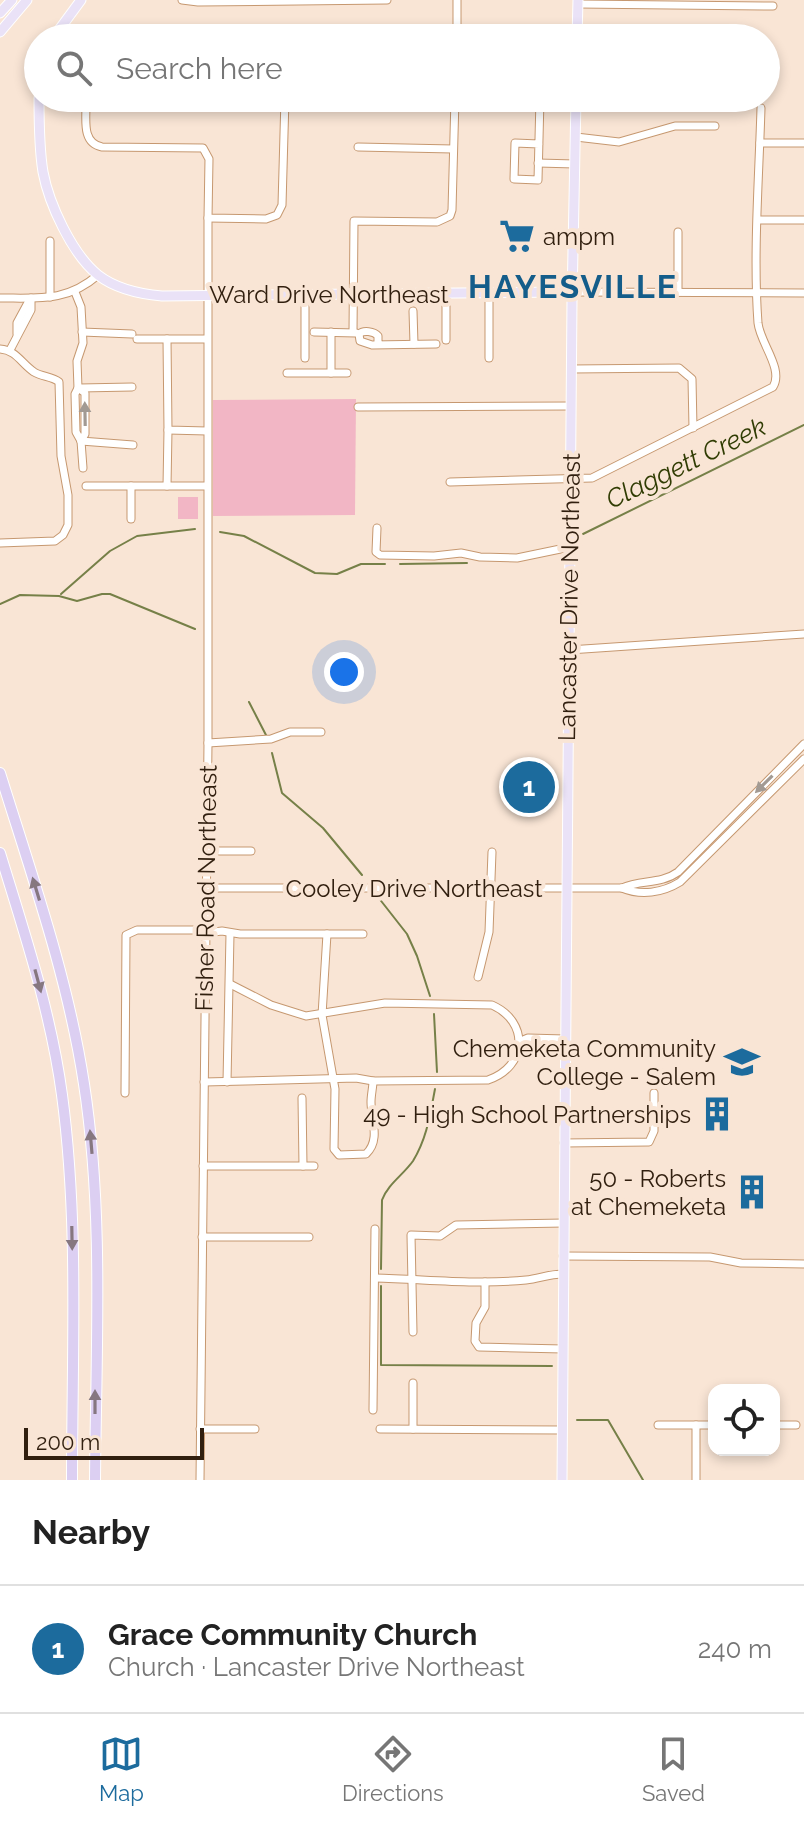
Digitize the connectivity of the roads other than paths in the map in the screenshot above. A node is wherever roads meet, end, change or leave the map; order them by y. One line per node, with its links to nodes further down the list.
1 (12, 0): 10 (main road)
2 (27, 0): 14 (main road)
3 (81, 0): 11 (main road)
4 (182, 0): 7 (street)
5 (387, 0): 7 (street)
6 (457, 0): 12 (street)
7 (279, 1)
8 (578, 2): 9 (street); 13 (main road)
9 (773, 6)
10 (0, 13)
11 (63, 24)
12 (457, 24)
13 (577, 24)
14 (0, 32)
15 (39, 112): 36 (main road, Ward Drive Northeast)
16 (86, 112): 31 (street, Fisher Road Northeast)
17 (284, 112): 31 (street)
18 (454, 112): 28 (street)
19 (539, 112): 26 (street)
20 (576, 112): 23 (main road, Lancaster Drive Northeast)
21 (761, 112): 24 (street)
22 (715, 126): 23 (street)
23 (576, 137): 30 (main road, Lancaster Drive Northeast)
24 (760, 143): 25 (street); 32 (street)
25 (804, 143)
26 (539, 144): 29 (street); 29 (street)
27 (358, 147): 28 (street)
28 (453, 149): 44 (street)
29 (538, 163): 30 (street)
30 (575, 164): 38 (main road, Lancaster Drive Northeast)
31 (208, 218): 45 (street, Fisher Road Northeast)
32 (759, 220): 33 (street); 40 (street)
33 (804, 220)
34 (678, 232): 39 (street)
35 (50, 241): 47 (street)
36 (98, 275): 37 (street); 45 (main road, Ward Drive Northeast)
37 (75, 292): 47 (street); 51 (street)
38 (572, 292): 39 (street, Ward Drive Northeast); 42 (main road, Ward Drive Northeast); 64 (main road, Lancaster Drive Northeast)
39 (678, 292): 40 (street, Ward Drive Northeast)
40 (757, 292): 43 (street, Ward Drive Northeast); 72 (street)
41 (446, 293): 42 (main road, Ward Drive Northeast); 44 (main road, Ward Drive Northeast); 57 (street)
42 (489, 293): 63 (street)
43 (804, 293)
44 (353, 294): 46 (main road, Ward Drive Northeast); 54 (street)
45 (207, 295): 46 (main road, Ward Drive Northeast); 56 (street, Fisher Road Northeast)
46 (305, 295): 62 (street)
47 (50, 297): 49 (street)
48 (0, 298): 49 (street)
49 (31, 298): 61 (street)
50 (413, 311): 58 (street)
51 (82, 332): 55 (street); 69 (street)
52 (314, 332): 53 (street)
53 (331, 332): 54 (street); 66 (street)
54 (356, 333): 58 (street)
55 (167, 339): 56 (street); 73 (street)
56 (207, 339): 74 (street, Fisher Road Northeast)
57 (446, 340)
58 (414, 344): 59 (street)
59 (436, 344)
60 (0, 349): 61 (street)
61 (10, 350): 86 (street)
62 (305, 358)
63 (489, 358)
64 (572, 369): 70 (main road, Lancaster Drive Northeast); 72 (street)
65 (287, 373): 66 (street)
66 (331, 373): 67 (street)
67 (347, 373)
68 (132, 387): 69 (street)
69 (78, 388): 75 (street)
70 (571, 406): 71 (street); 78 (main road, Lancaster Drive Northeast)
71 (358, 407)
72 (693, 428): 78 (street)
73 (168, 430): 74 (street); 82 (street)
74 (207, 431): 83 (street, Fisher Road Northeast)
75 (81, 441): 76 (street); 77 (street)
76 (133, 445)
77 (83, 468)
78 (571, 480): 79 (street); 87 (main road, Lancaster Drive Northeast)
79 (450, 482)
80 (86, 486): 81 (street)
81 (131, 486): 82 (street); 84 (street)
82 (167, 486): 83 (street)
83 (207, 486): 91 (street, Fisher Road Northeast)
84 (131, 519)
85 (377, 528): 87 (street)
86 (0, 543)
87 (570, 547): 89 (main road, Lancaster Drive Northeast)
88 (804, 634): 89 (street)
89 (569, 650): 102 (main road, Lancaster Drive Northeast)
90 (321, 732): 91 (street)
91 (208, 743): 95 (street, Fisher Road Northeast)
92 (804, 744): 103 (street, Cooley Drive Northeast, one-way to 103)
93 (804, 759): 103 (street, Cooley Drive Northeast)
94 (0, 773): 150 (highway, one-way to 94)
95 (207, 851): 96 (street); 100 (street, Fisher Road Northeast)
96 (251, 851)
97 (492, 852): 101 (street)
98 (0, 853): 108 (highway)
99 (0, 872): 108 (highway)
100 (207, 888): 101 (street, Cooley Drive Northeast); 104 (street, Fisher Road Northeast)
101 (491, 888): 102 (street, Cooley Drive Northeast); 109 (street)
102 (567, 888): 103 (street, Cooley Drive Northeast); 113 (main road, Lancaster Drive Northeast)
103 (622, 888)
104 (206, 932): 105 (street); 116 (street, Fisher Road Northeast); 118 (street)
105 (230, 934): 106 (street); 110 (street)
106 (327, 934): 107 (street); 111 (street)
107 (363, 934)
108 (28, 943): 149 (highway, one-way to 149)
109 (478, 977)
110 (230, 984): 111 (street); 117 (street)
111 (322, 1015): 112 (street); 114 (street)
112 (521, 1041): 113 (street); 115 (street)
113 (565, 1042): 121 (main road, Lancaster Drive Northeast)
114 (333, 1080): 115 (street); 115 (street); 117 (street)
115 (373, 1081)
116 (204, 1082): 117 (street); 122 (street, Fisher Road Northeast)
117 (227, 1082)
118 (125, 1093)
119 (654, 1093): 121 (street)
120 (302, 1098): 123 (street)
121 (564, 1143): 125 (main road, Lancaster Drive Northeast)
122 (203, 1166): 123 (street); 127 (street, Fisher Road Northeast)
123 (303, 1166): 124 (street)
124 (314, 1166)
125 (564, 1223): 129 (main road, Lancaster Drive Northeast); 133 (street)
126 (375, 1229): 132 (street)
127 (202, 1237): 128 (street); 144 (street, Fisher Road Northeast)
128 (309, 1237)
129 (563, 1256): 130 (street); 131 (main road, Lancaster Drive Northeast)
130 (804, 1264)
131 (563, 1274): 134 (street); 136 (main road, Lancaster Drive Northeast)
132 (375, 1278): 133 (street); 138 (street)
133 (412, 1280): 134 (street); 135 (street)
134 (485, 1282): 136 (street)
135 (413, 1332)
136 (563, 1349): 148 (main road, Lancaster Drive Northeast)
137 (413, 1383): 147 (street)
138 (373, 1410)
139 (658, 1425): 140 (street)
140 (696, 1425): 141 (street); 153 (street)
141 (708, 1425)
142 (780, 1425): 143 (street)
143 (796, 1425)
144 (200, 1429): 145 (street); 151 (street, Fisher Road Northeast)
145 (255, 1429)
146 (380, 1429): 147 (street)
147 (413, 1429): 148 (street)
148 (562, 1430): 152 (main road, Lancaster Drive Northeast)
149 (72, 1480)
150 (95, 1480)
151 (200, 1480)
152 (562, 1480)
153 (696, 1480)

